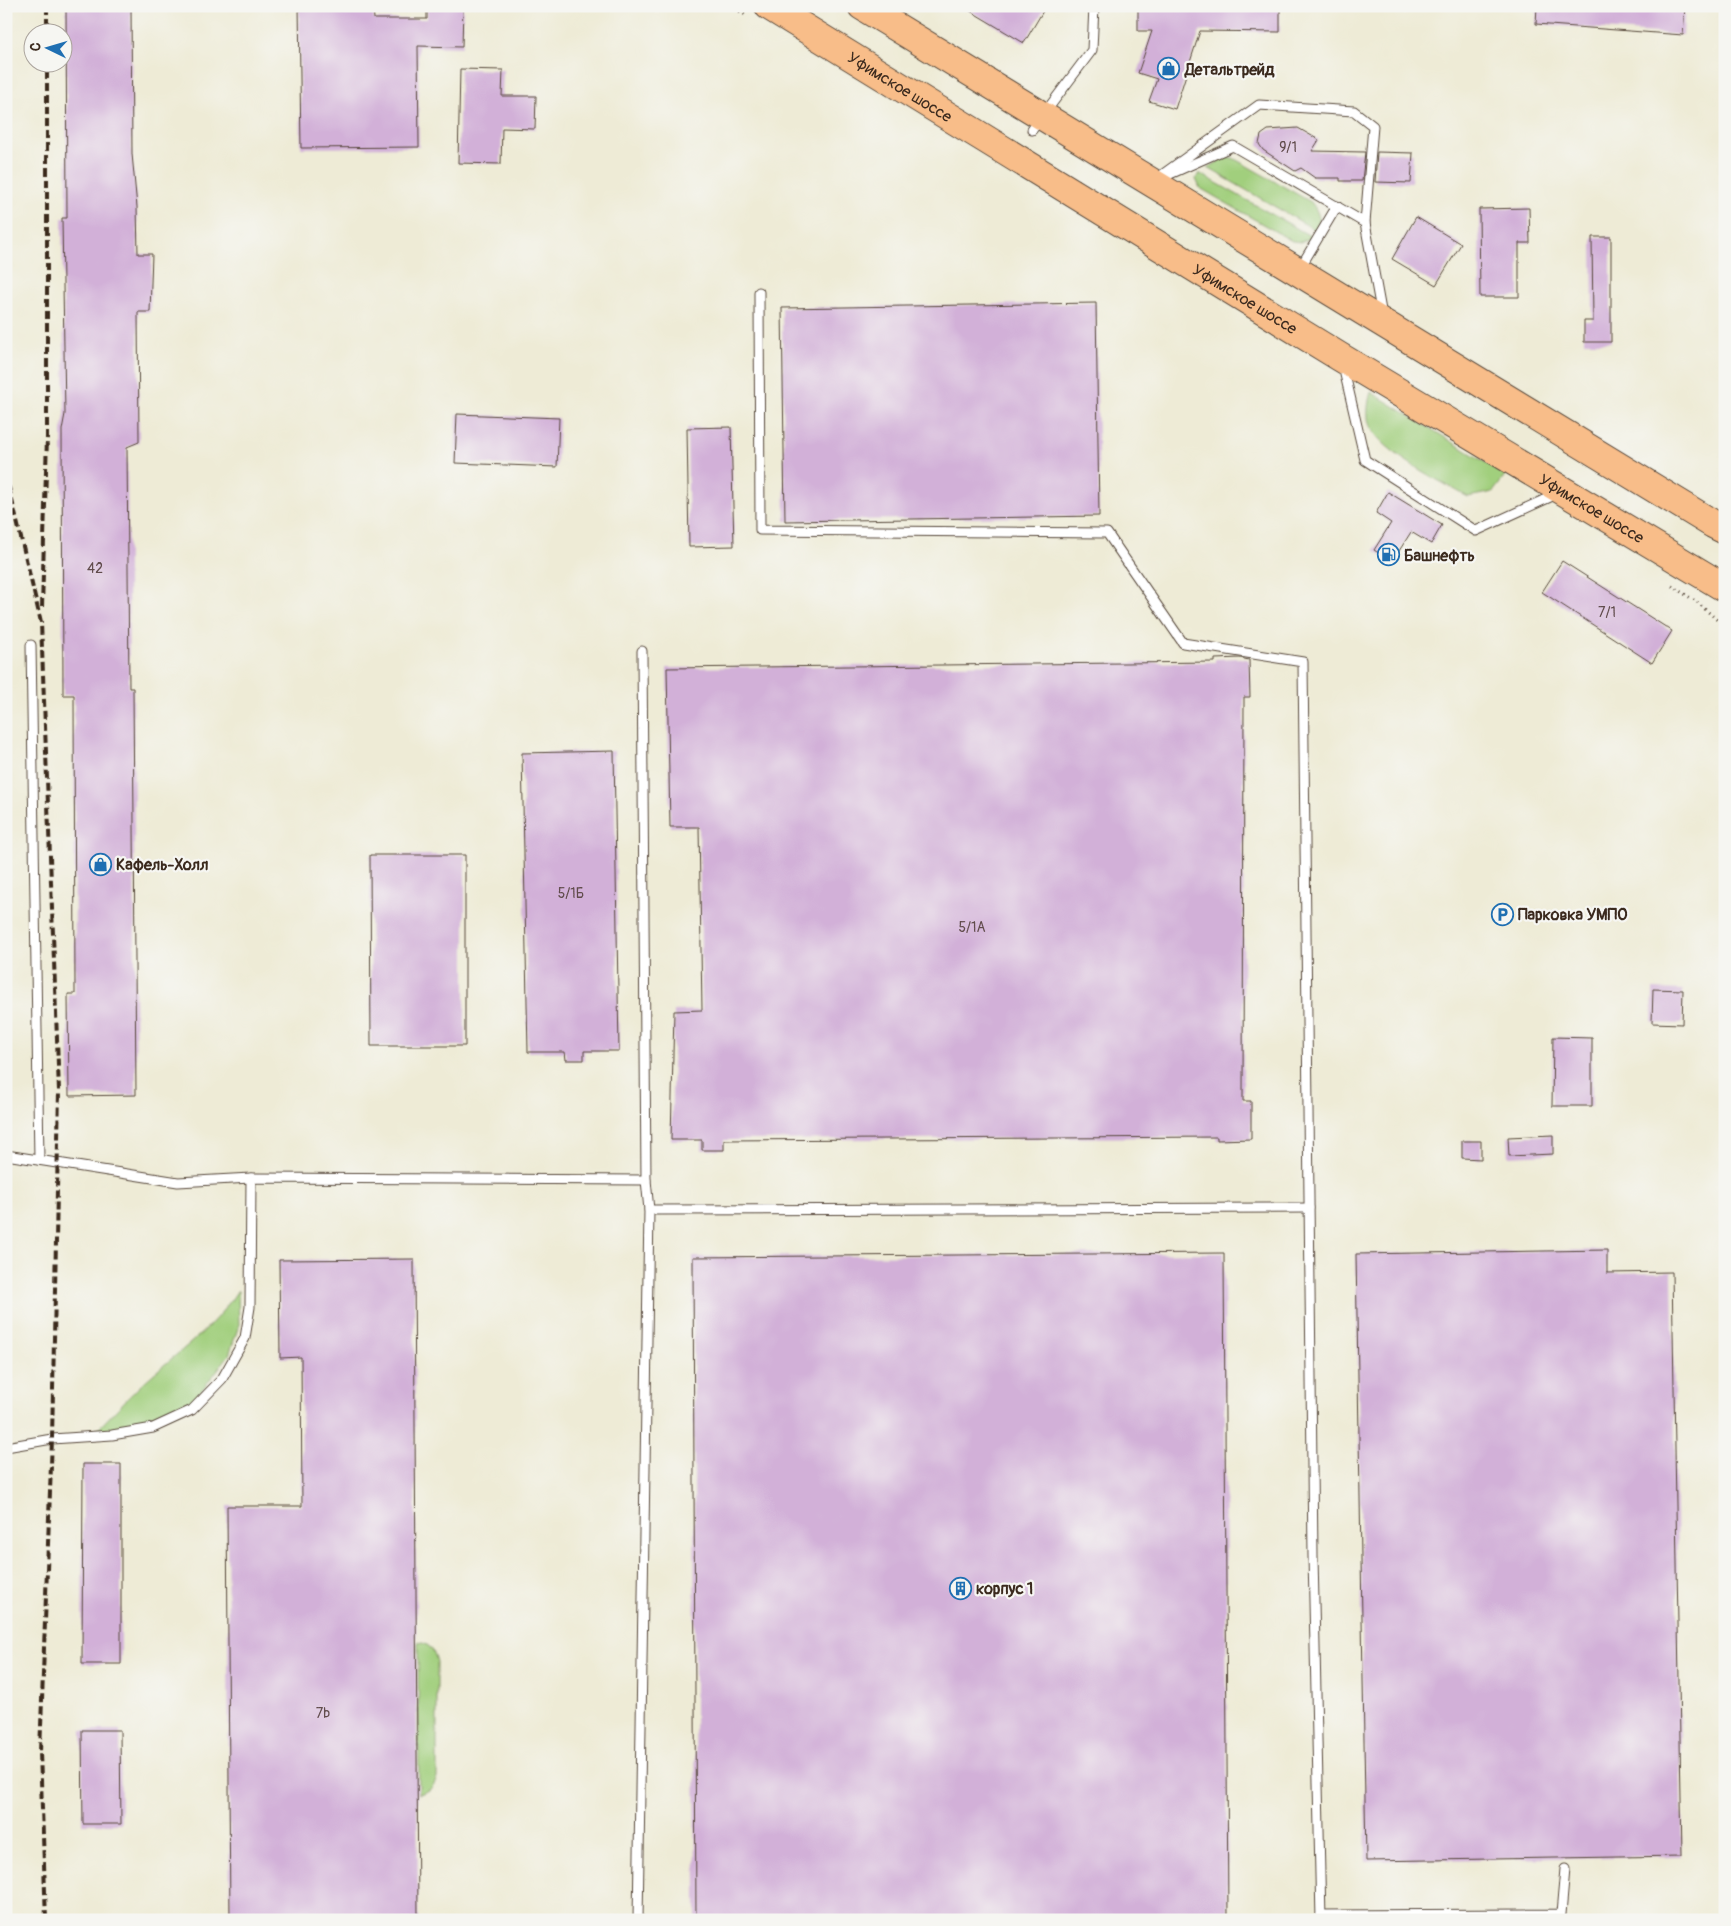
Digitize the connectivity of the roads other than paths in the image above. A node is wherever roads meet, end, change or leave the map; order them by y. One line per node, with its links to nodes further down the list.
1 (769, 6): 11 (main road, Уфимское шоссе)
2 (862, 6): 4 (main road)
3 (1094, 6): 4 (lane)
4 (1037, 123): 5 (main road)
5 (1150, 183): 6 (lane); 7 (lane); 8 (main road)
6 (1337, 206): 7 (lane); 8 (lane)
7 (1365, 223): 10 (lane)
8 (1298, 271): 10 (main road)
9 (759, 292): 21 (lane)
10 (1382, 322): 13 (main road)
11 (1340, 357): 12 (main road, Уфимское шоссе); 12 (lane)
12 (1564, 491): 14 (main road, Уфимское шоссе)
13 (1725, 530)
14 (1725, 588)
15 (31, 645): 18 (lane)
16 (642, 651): 20 (lane)
17 (6, 1155): 18 (lane)
18 (39, 1160): 19 (lane)
19 (251, 1178): 20 (lane); 23 (lane)
20 (646, 1180): 22 (lane)
21 (1309, 1208): 22 (lane); 25 (lane)
22 (649, 1210): 26 (lane)
23 (6, 1447)
24 (1565, 1870): 25 (lane)
25 (1321, 1918)
26 (638, 1920)

